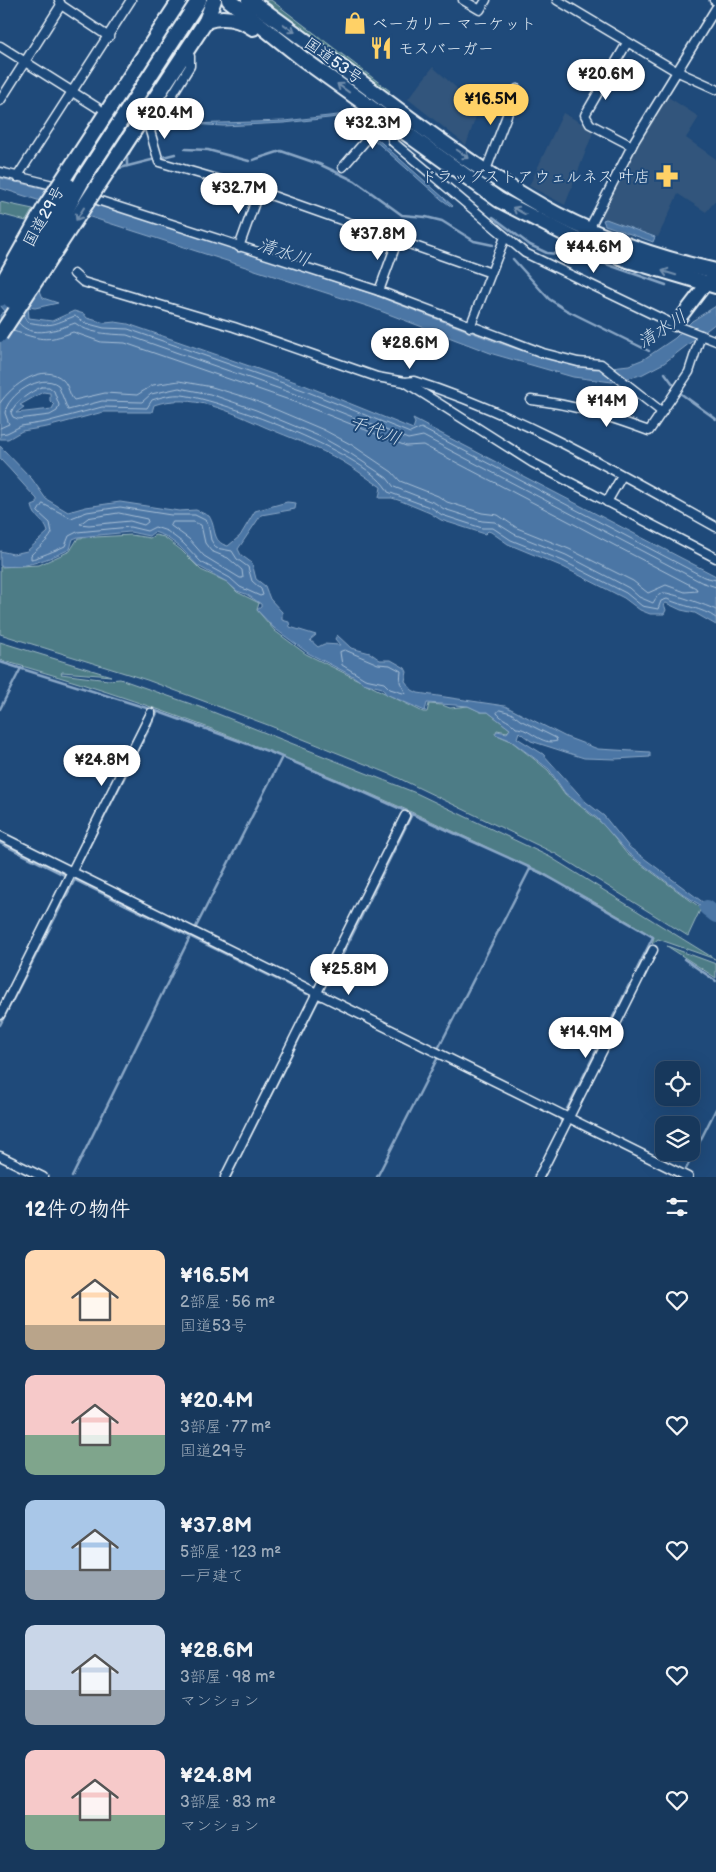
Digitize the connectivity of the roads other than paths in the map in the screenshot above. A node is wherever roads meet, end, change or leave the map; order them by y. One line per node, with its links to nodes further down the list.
1 (132, 0): 16 (street)
2 (175, 0): 14 (highway)
3 (180, 0): 14 (highway)
4 (190, 0): 34 (highway)
5 (199, 0): 34 (highway, 国道29号)
6 (214, 0): 15 (highway)
7 (229, 0): 20 (highway, 国道53号)
8 (463, 0): 9 (street)
9 (486, 0)
10 (557, 0): 17 (street)
11 (60, 2): 16 (street); 21 (street)
12 (255, 2): 31 (highway, 国道53号, one-way to 31)
13 (716, 8): 22 (street)
14 (170, 14): 27 (highway)
15 (206, 21): 19 (highway); 20 (highway)
16 (109, 37): 25 (street)
17 (627, 43): 22 (street); 29 (street)
18 (0, 46): 21 (street)
19 (184, 52): 35 (street); 50 (highway, one-way to 50, bridge)
20 (302, 59): 28 (highway, 国道53号, one-way to 20)
21 (25, 62): 25 (street); 26 (street)
22 (676, 71): 24 (street); 29 (street)
23 (517, 89): 31 (street)
24 (716, 89)
25 (73, 92): 27 (street); 33 (street)
26 (0, 101)
27 (102, 112): 44 (highway, bridge)
28 (389, 121): 30 (street); 37 (street); 43 (highway, 国道53号, one-way to 28)
29 (632, 146): 36 (street)
30 (343, 167)
31 (486, 170): 36 (highway, 国道53号)
32 (0, 172): 33 (street)
33 (18, 177): 39 (street)
34 (79, 177): 46 (highway, 国道29号, bridge); 47 (highway, 国道29号, bridge)
35 (259, 191): 38 (street); 39 (street)
36 (589, 229): 40 (highway, 国道53号)
37 (505, 237): 41 (street); 48 (street)
38 (398, 239): 41 (street); 45 (street)
39 (239, 246): 45 (street)
40 (716, 271): 43 (street)
41 (491, 273): 49 (street)
42 (74, 274): 53 (street)
43 (711, 285): 48 (street)
44 (0, 287)
45 (379, 291): 49 (street)
46 (0, 299)
47 (0, 319)
48 (675, 325): 51 (street)
49 (470, 326): 55 (street)
50 (0, 335)
51 (701, 335): 52 (street); 55 (street)
52 (716, 341)
53 (405, 382): 56 (street); 57 (street)
54 (531, 400): 55 (street)
55 (662, 412)
56 (622, 476): 57 (street); 58 (street)
57 (607, 502): 59 (street)
58 (716, 527)
59 (716, 558)
60 (151, 713): 63 (street)
61 (405, 816): 65 (street)
62 (0, 836): 63 (street)
63 (72, 872): 65 (street); 66 (street)
64 (653, 950): 67 (street)
65 (318, 993): 67 (street); 70 (street)
66 (0, 1015)
67 (569, 1117): 71 (street); 72 (street)
68 (0, 1156): 69 (street)
69 (43, 1177)
70 (225, 1177)
71 (539, 1177)
72 (688, 1177)

